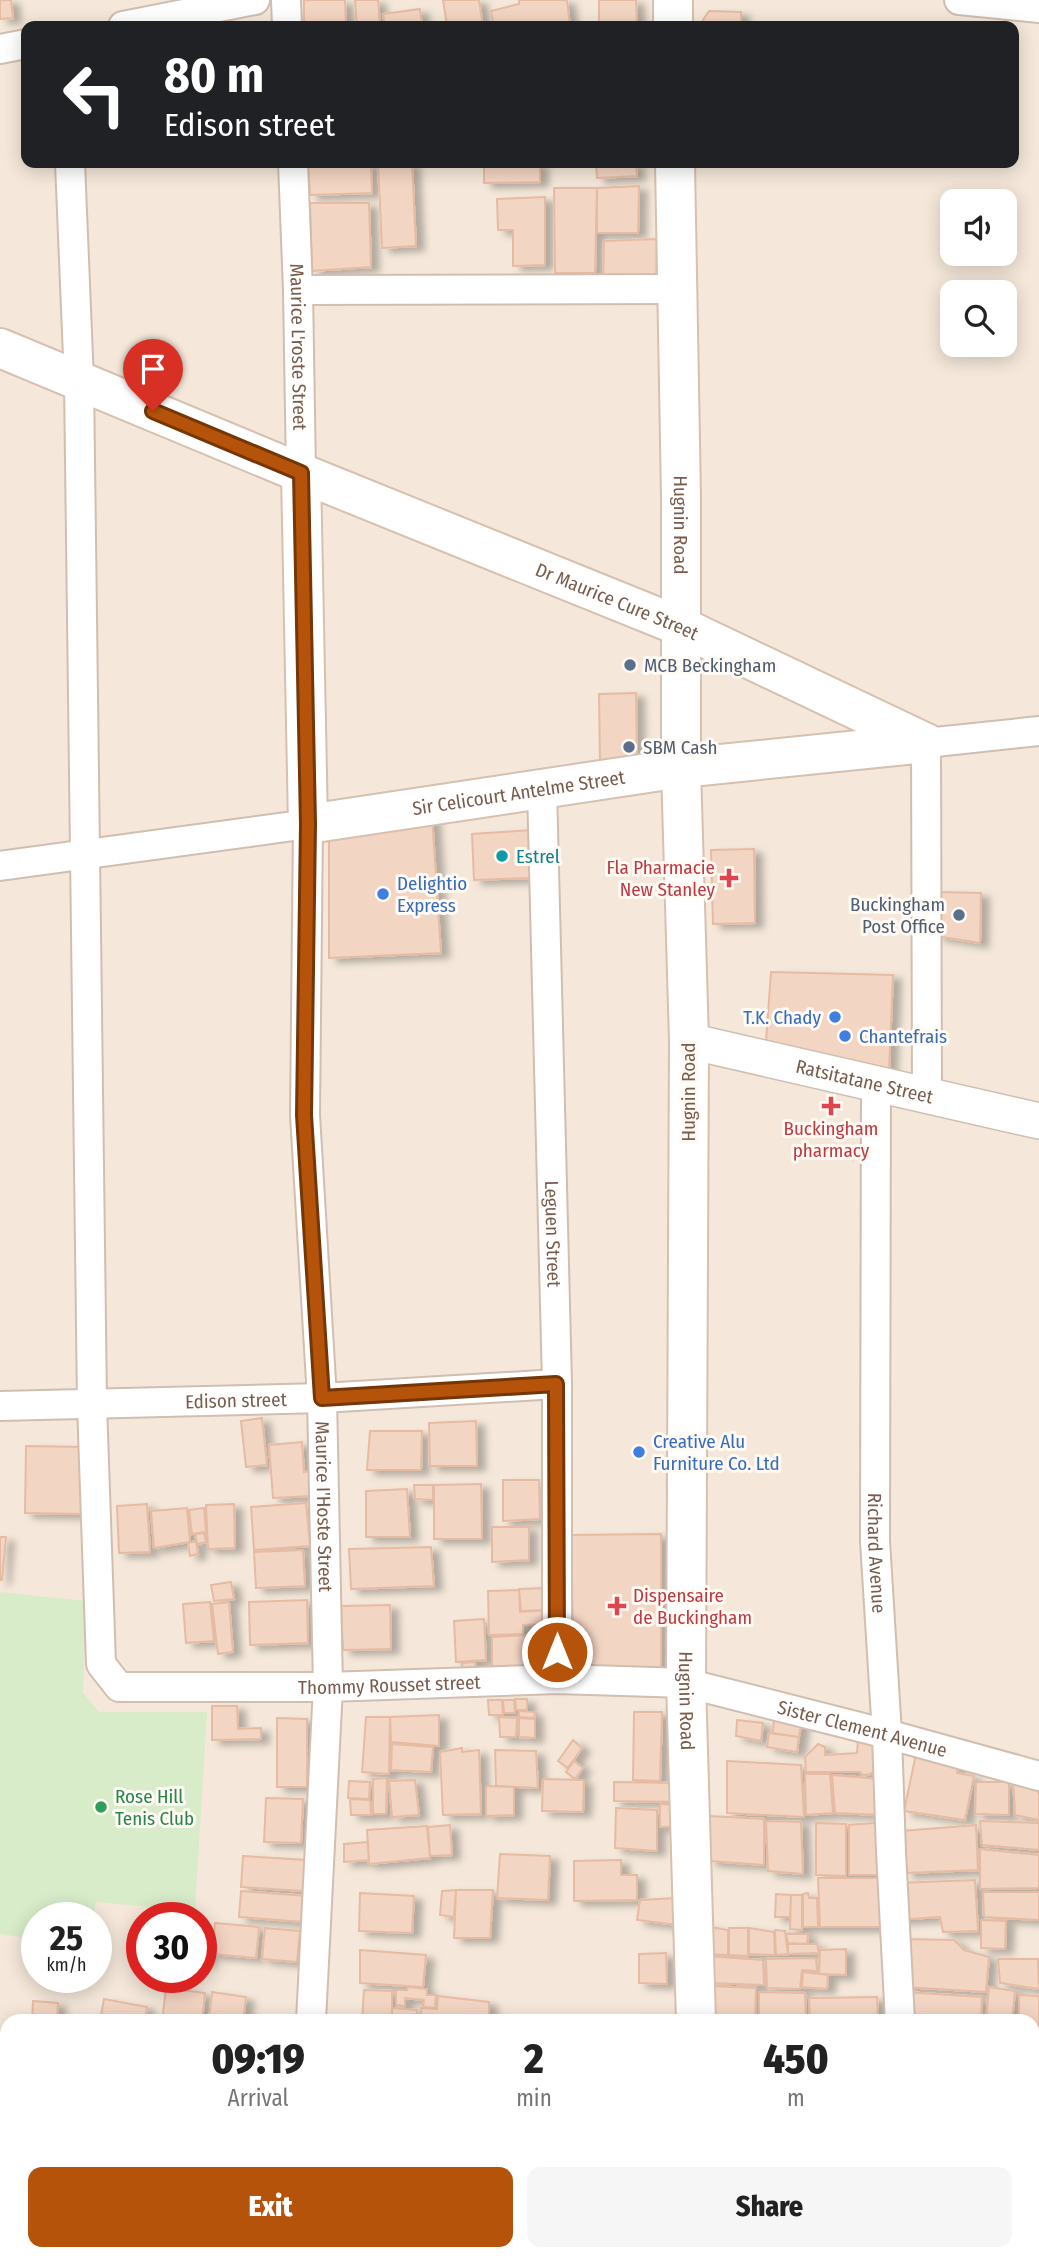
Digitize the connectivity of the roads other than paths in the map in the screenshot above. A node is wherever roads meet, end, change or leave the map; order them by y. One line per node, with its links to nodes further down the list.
1 (255, 0): 6 (street)
2 (285, 0): 7 (street)
3 (673, 0): 8 (main road)
4 (959, 0): 5 (street)
5 (1039, 8)
6 (148, 21)
7 (287, 21)
8 (673, 21)
9 (21, 45): 10 (street)
10 (0, 49)
11 (69, 168): 17 (street)
12 (293, 168): 15 (street, Maurice L'roste Street)
13 (675, 168): 14 (main road, Hugnin Road)
14 (677, 289): 15 (street); 19 (main road, Hugnin Road)
15 (298, 290): 18 (street, Maurice L'roste Street)
16 (0, 348): 17 (main road, Dr Maurice Cure Street)
17 (79, 381): 18 (main road, Dr Maurice Cure Street); 25 (street)
18 (301, 473): 19 (main road, Dr Maurice Cure Street); 24 (main road, Maurice L'roste Street)
19 (681, 627): 21 (main road, Dr Maurice Cure Street); 22 (main road, Hugnin Road)
20 (1039, 731): 21 (street, Sir Celicourt Antelme Street)
21 (926, 743): 22 (main road, Sir Celicourt Antelme Street); 29 (street)
22 (681, 768): 23 (main road, Sir Celicourt Antelme Street); 27 (main road, Hugnin Road)
23 (542, 788): 24 (main road, Sir Celicourt Antelme Street); 31 (street, Leguen Street)
24 (308, 824): 25 (street, Sir Celicourt Antelme Street); 32 (street, Maurice I'Hoste Street)
25 (86, 855): 26 (street, Sir Celicourt Antelme Street); 33 (street)
26 (0, 866)
27 (689, 1041): 28 (street, Ratsitatane Street); 36 (main road, Hugnin Road)
28 (876, 1084): 29 (street, Ratsitatane Street); 38 (street, Richard Avenue)
29 (927, 1096): 30 (street, Ratsitatane Street)
30 (1039, 1121)
31 (556, 1384): 32 (street, Edison street); 35 (street, Leguen Street)
32 (322, 1398): 33 (street, Edison street); 37 (street, Maurice I'Hoste Street)
33 (92, 1404): 34 (street, Edison street); 37 (street, Thommy Rousset street)
34 (0, 1406)
35 (557, 1679): 36 (street, Thommy Rousset street); 37 (street, Thommy Rousset street)
36 (687, 1683): 38 (street, Sister Clement Avenue); 41 (main road, Hugnin Road)
37 (328, 1687): 40 (street, Maurice I'Hoste Street)
38 (887, 1734): 39 (street, Sister Clement Avenue); 42 (street, Richard Avenue)
39 (1039, 1776)
40 (311, 2014)
41 (696, 2014)
42 (900, 2014)

